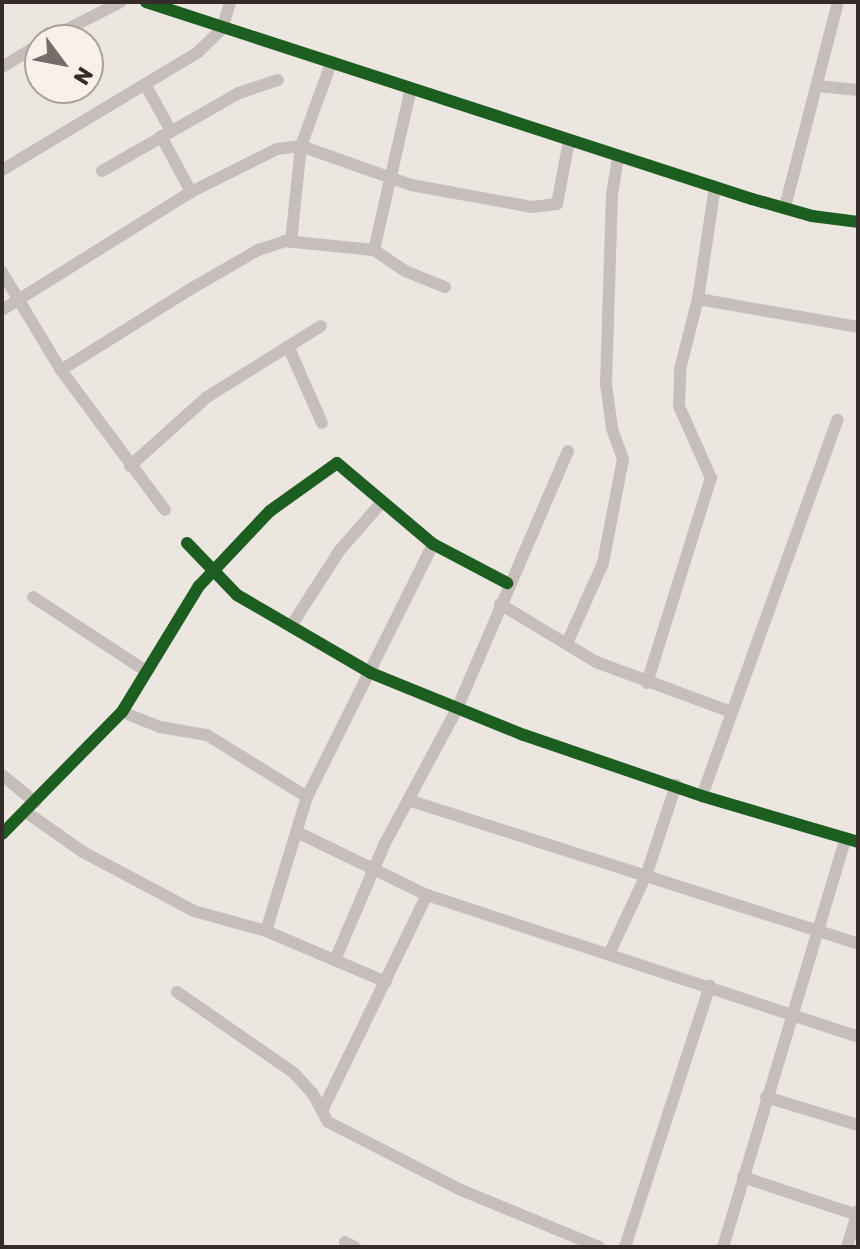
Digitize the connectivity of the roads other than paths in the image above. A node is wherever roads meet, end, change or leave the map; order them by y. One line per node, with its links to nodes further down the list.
1 (121, 2): 5 (street)
2 (146, 2): 6 (street)
3 (230, 2): 6 (street)
4 (838, 2): 12 (street)
5 (78, 24)
6 (222, 29): 8 (street); 11 (street)
7 (24, 54): 9 (street)
8 (332, 61): 13 (street); 17 (street)
9 (2, 67)
10 (278, 80): 15 (street)
11 (145, 84): 15 (street); 19 (street)
12 (818, 86): 14 (street); 24 (street)
13 (411, 88): 16 (street); 21 (street)
14 (858, 90)
15 (166, 133): 20 (street); 23 (street)
16 (569, 141): 18 (street); 21 (street)
17 (301, 146): 21 (street); 23 (street); 26 (street)
18 (618, 156): 22 (street); 50 (street)
19 (2, 170)
20 (102, 171)
21 (387, 174): 27 (street)
22 (715, 187): 24 (street); 30 (street)
23 (191, 192): 31 (street)
24 (785, 207): 25 (street)
25 (858, 222)
26 (291, 242): 27 (street); 36 (street)
27 (374, 250): 29 (street)
28 (2, 272): 31 (street)
29 (445, 287)
30 (698, 299): 34 (street); 53 (street)
31 (18, 300): 32 (street); 36 (street)
32 (2, 310)
33 (321, 326): 35 (street)
34 (858, 327)
35 (288, 346): 38 (street); 40 (street)
36 (61, 370): 40 (street)
37 (837, 420): 56 (street)
38 (322, 423)
39 (568, 451): 46 (street)
40 (130, 466): 42 (street)
41 (382, 502): 44 (street); 45 (street); 49 (street)
42 (165, 510)
43 (187, 543): 45 (street)
44 (433, 544): 46 (street); 52 (street)
45 (212, 573): 49 (street); 51 (street)
46 (507, 583): 48 (street)
47 (33, 597): 51 (street)
48 (500, 604): 50 (street); 54 (street)
49 (291, 626): 52 (street)
50 (568, 641): 53 (street)
51 (146, 671): 55 (street)
52 (371, 673): 54 (street); 60 (street)
53 (647, 683): 56 (street)
54 (456, 711): 58 (street); 61 (street)
55 (122, 712): 60 (street); 62 (street)
56 (731, 712): 59 (street)
57 (2, 775): 62 (street)
58 (676, 785): 59 (street); 66 (street)
59 (702, 796): 65 (street)
60 (307, 797): 63 (street)
61 (408, 800): 66 (street); 67 (street)
62 (31, 807): 64 (street); 69 (street)
63 (297, 832): 67 (street); 69 (street)
64 (2, 834)
65 (852, 840): 70 (street)
66 (647, 873): 70 (street); 72 (street)
67 (374, 874): 68 (street); 73 (street)
68 (427, 895): 72 (street); 74 (street)
69 (266, 931): 73 (street)
70 (819, 931): 71 (street); 77 (street)
71 (858, 944)
72 (610, 952): 75 (street)
73 (335, 960): 74 (street)
74 (386, 982): 80 (street)
75 (710, 985): 77 (street); 85 (street)
76 (177, 992): 80 (street)
77 (794, 1013): 78 (street); 79 (street)
78 (858, 1037)
79 (766, 1097): 81 (street); 82 (street)
80 (322, 1111): 84 (street)
81 (858, 1125)
82 (743, 1177): 83 (street); 86 (street)
83 (857, 1213): 87 (street)
84 (599, 1247)
85 (625, 1247)
86 (723, 1247)
87 (847, 1247)

